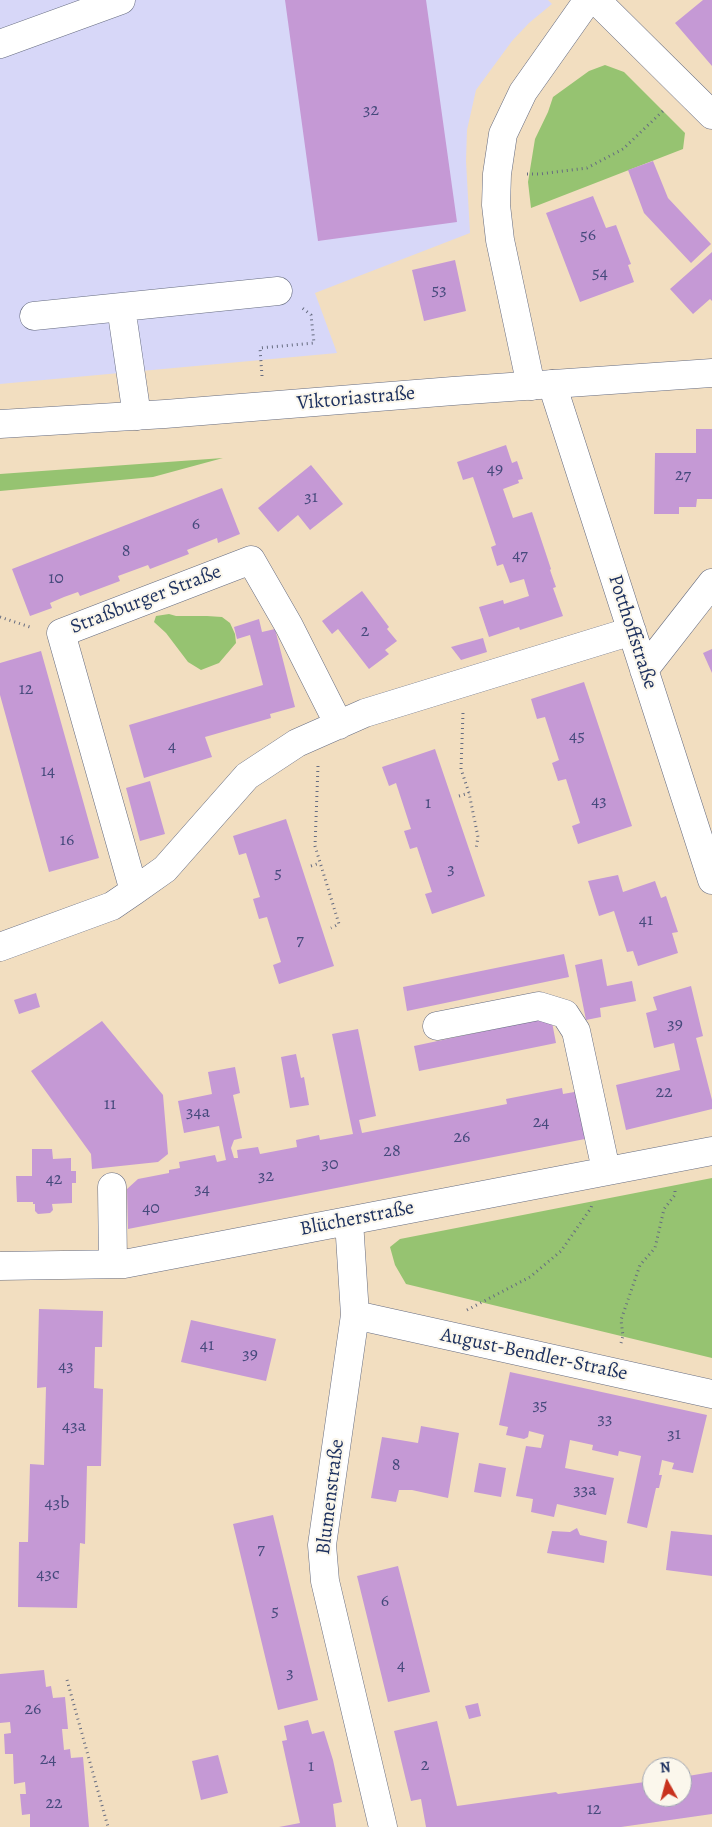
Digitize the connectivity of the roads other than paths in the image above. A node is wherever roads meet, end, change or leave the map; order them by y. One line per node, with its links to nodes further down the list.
1 (121, 0): 4 (street)
2 (588, 0): 10 (street, Potthoffstraße)
3 (596, 0): 5 (street)
4 (0, 44)
5 (712, 115)
6 (278, 291): 7 (street)
7 (121, 307): 8 (street); 11 (street)
8 (34, 316)
9 (712, 373): 10 (street, Viktoriastraße)
10 (541, 385): 11 (street, Viktoriastraße); 14 (street, Potthoffstraße)
11 (137, 416): 12 (street, Viktoriastraße)
12 (0, 424)
13 (712, 583): 15 (street)
14 (632, 631): 15 (street, Potthoffstraße); 16 (street)
15 (644, 670): 17 (street, Potthoffstraße)
16 (329, 729): 18 (street); 18 (street, Straßburger Straße)
17 (712, 880)
18 (134, 891): 19 (street)
19 (0, 947)
20 (437, 1026): 22 (street)
21 (712, 1150): 22 (street, Blücherstraße)
22 (603, 1171): 24 (street, Blücherstraße)
23 (112, 1187): 25 (street)
24 (349, 1221): 25 (street, Blücherstraße); 27 (street, Blumenstraße)
25 (113, 1264): 26 (street, Blücherstraße)
26 (0, 1266)
27 (355, 1315): 28 (street, August-Bendler-Straße); 29 (street, Blumenstraße)
28 (712, 1394)
29 (383, 1827)

